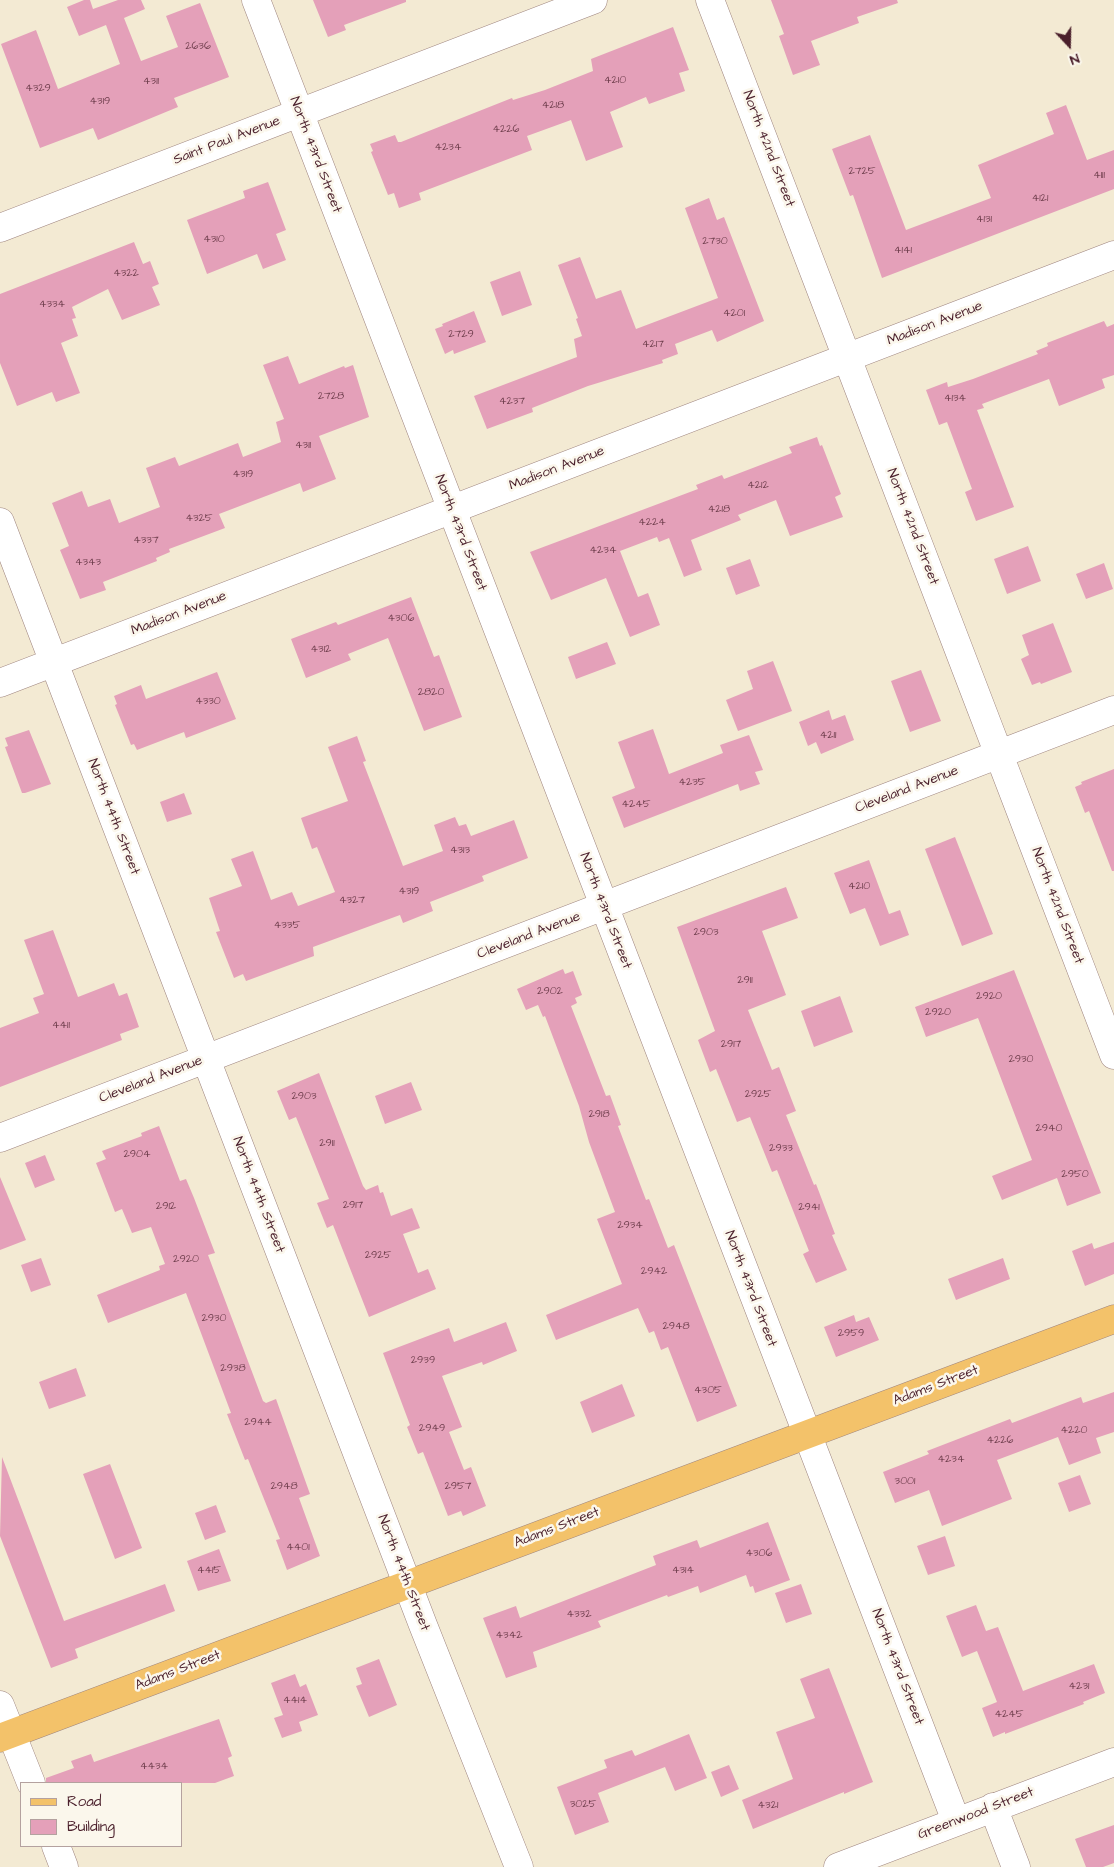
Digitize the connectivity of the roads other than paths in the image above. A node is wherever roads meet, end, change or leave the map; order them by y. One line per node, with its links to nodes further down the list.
1 (256, 0): 4 (street, North 43rd Street)
2 (593, 0): 4 (street, Saint Paul Avenue)
3 (710, 0): 7 (street, North 42nd Street)
4 (299, 113): 5 (street, Saint Paul Avenue); 8 (street, North 43rd Street)
5 (0, 228)
6 (1114, 255): 7 (street, Madison Avenue)
7 (847, 358): 8 (street, Madison Avenue); 13 (street, North 42nd Street)
8 (452, 509): 10 (street, Madison Avenue); 14 (street, North 43rd Street)
9 (0, 522): 10 (street, North 44th Street)
10 (54, 663): 11 (street, Madison Avenue); 16 (street, North 44th Street)
11 (0, 683)
12 (1114, 710): 13 (street, Cleveland Avenue)
13 (999, 755): 14 (street, Cleveland Avenue); 15 (street, North 42nd Street)
14 (604, 907): 16 (street, Cleveland Avenue); 19 (street, North 43rd Street)
15 (1114, 1054)
16 (205, 1059): 17 (street, Cleveland Avenue); 20 (street, North 44th Street)
17 (0, 1138)
18 (1114, 1319): 19 (main road, Adams Street)
19 (806, 1434): 20 (main road, Adams Street); 26 (street, North 43rd Street)
20 (408, 1584): 22 (main road, Adams Street); 29 (street, North 44th Street)
21 (0, 1705): 22 (street)
22 (5, 1736): 24 (street)
23 (1114, 1762): 25 (street, Greenwood Street)
24 (30, 1782)
25 (993, 1808): 26 (street, Greenwood Street); 31 (street)
26 (956, 1821): 30 (street, Greenwood Street)
27 (56, 1847): 28 (street)
28 (64, 1867)
29 (519, 1867)
30 (838, 1867)
31 (1016, 1867)

